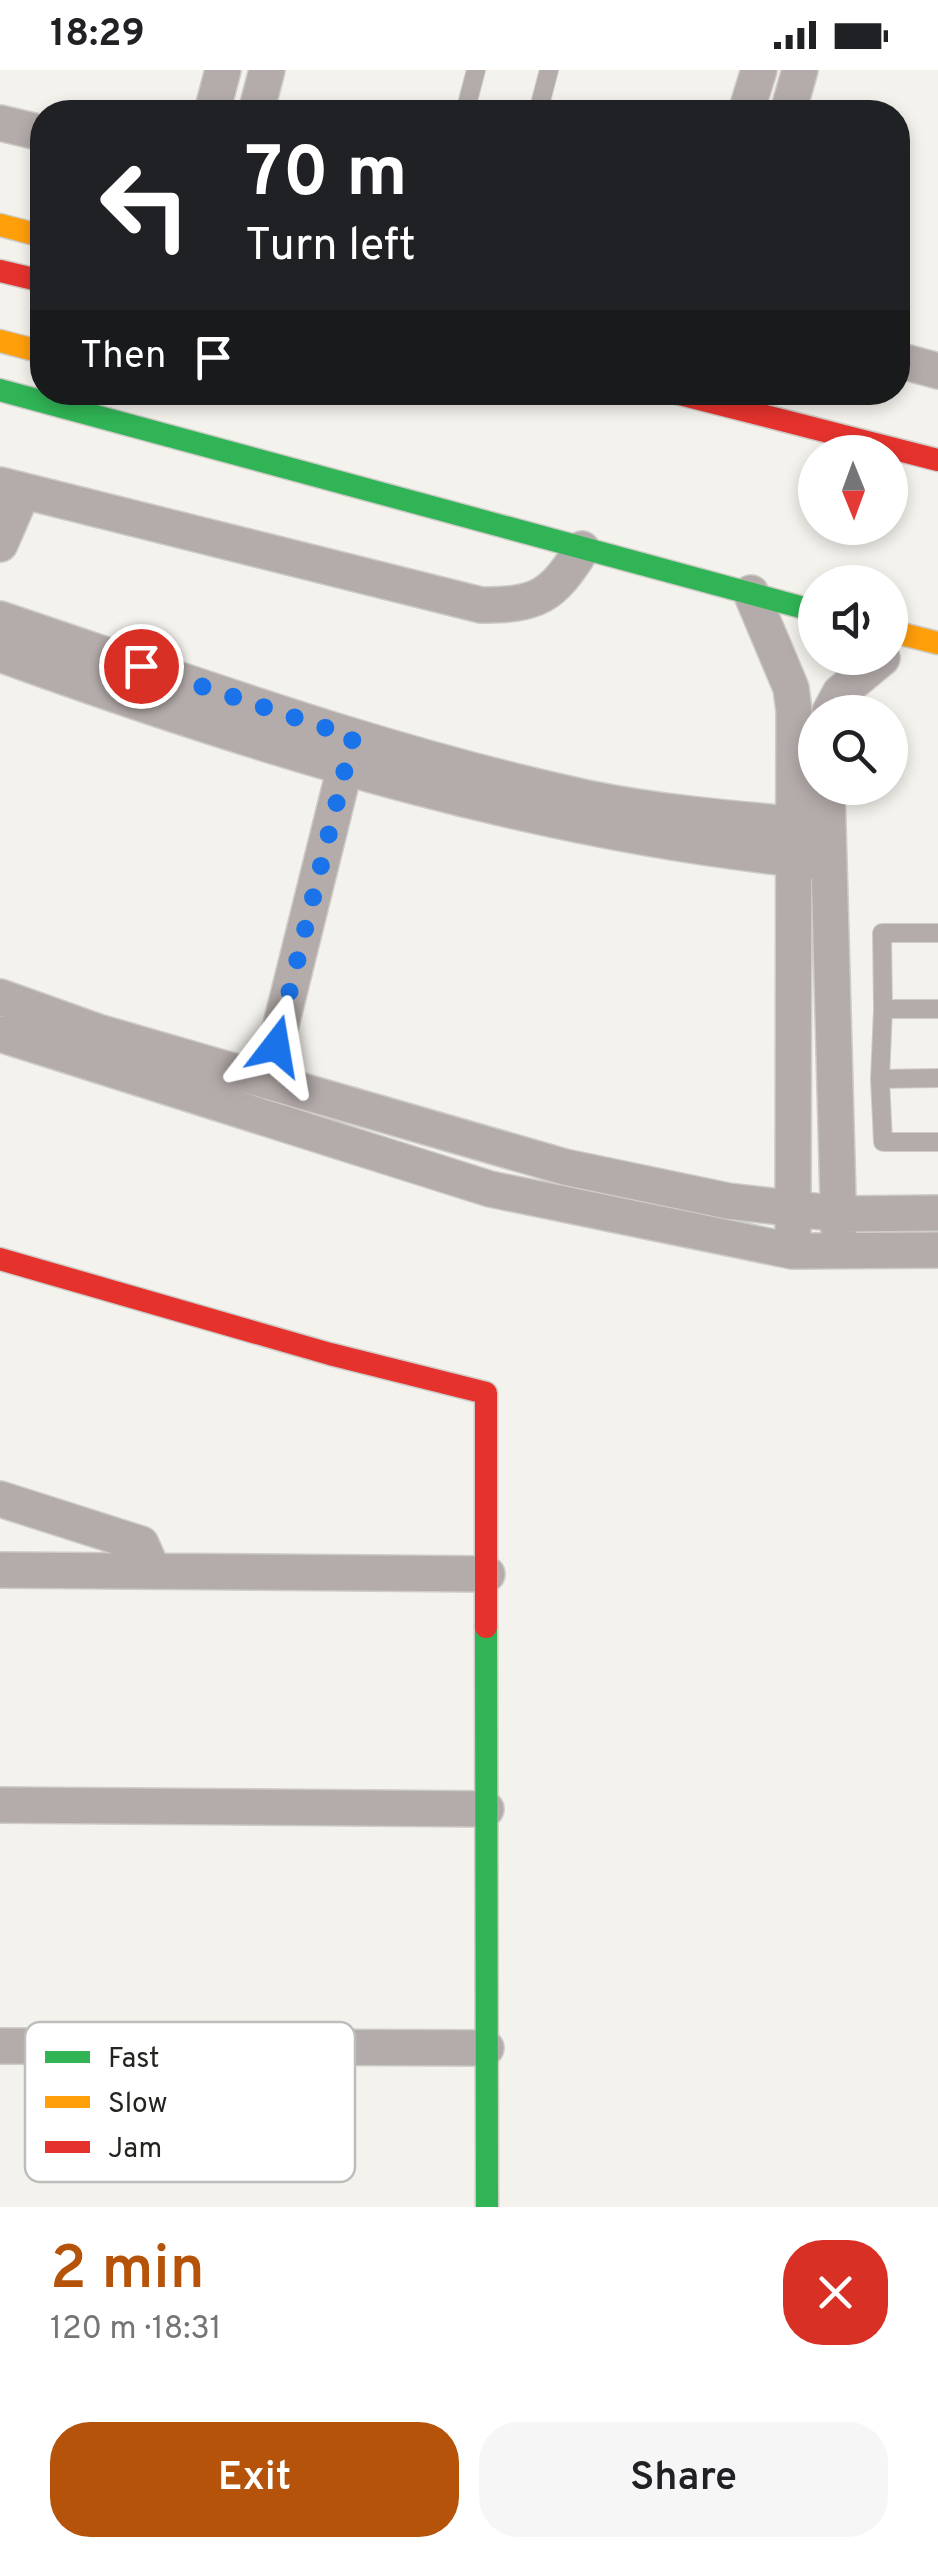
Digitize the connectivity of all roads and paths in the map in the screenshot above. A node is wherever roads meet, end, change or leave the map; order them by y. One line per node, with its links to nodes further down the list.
1 (223, 70): 7 (street)
2 (267, 70): 8 (street)
3 (476, 70): 9 (lane)
4 (549, 70): 10 (lane)
5 (758, 70): 11 (street)
6 (800, 70): 12 (street)
7 (215, 100)
8 (259, 100)
9 (467, 100)
10 (541, 100)
11 (749, 100)
12 (791, 100)
13 (0, 123): 14 (street)
14 (30, 130)
15 (0, 225): 16 (street)
16 (30, 233)
17 (0, 271): 18 (street)
18 (30, 278)
19 (0, 341): 20 (street)
20 (30, 349)
21 (910, 363): 22 (street)
22 (938, 371)
23 (0, 390): 24 (street)
24 (30, 398)
25 (58, 405): 28 (street)
26 (130, 405): 28 (street)
27 (723, 405): 29 (street)
28 (143, 427): 32 (street)
29 (938, 460)
30 (12, 488): 31 (street); 32 (street)
31 (0, 544)
32 (582, 548): 33 (street)
33 (750, 593): 34 (street); 41 (street)
34 (798, 606)
35 (0, 619): 39 (street)
36 (0, 654): 39 (street)
37 (862, 675): 38 (street)
38 (838, 695)
39 (349, 752): 41 (street); 49 (street)
40 (818, 805): 41 (street)
41 (804, 836): 51 (street); 53 (street)
42 (938, 934): 44 (lane)
43 (0, 997): 49 (street)
44 (883, 1009): 45 (lane); 47 (lane)
45 (938, 1009)
46 (0, 1034): 55 (street)
47 (880, 1078): 48 (lane); 50 (lane)
48 (938, 1078)
49 (267, 1081): 51 (street)
50 (938, 1142)
51 (794, 1209): 53 (street); 55 (street)
52 (938, 1212): 53 (street)
53 (839, 1214): 56 (street)
54 (938, 1250): 56 (street)
55 (792, 1251): 56 (street)
56 (840, 1254)
57 (0, 1260): 61 (street)
58 (0, 1499): 60 (street)
59 (0, 1570): 60 (street)
60 (153, 1571): 61 (street)
61 (487, 1574): 63 (street)
62 (0, 1805): 63 (street)
63 (486, 1809): 67 (street)
64 (0, 2046): 65 (street)
65 (25, 2046)
66 (355, 2047): 67 (street)
67 (486, 2048): 68 (street)
68 (487, 2207)

